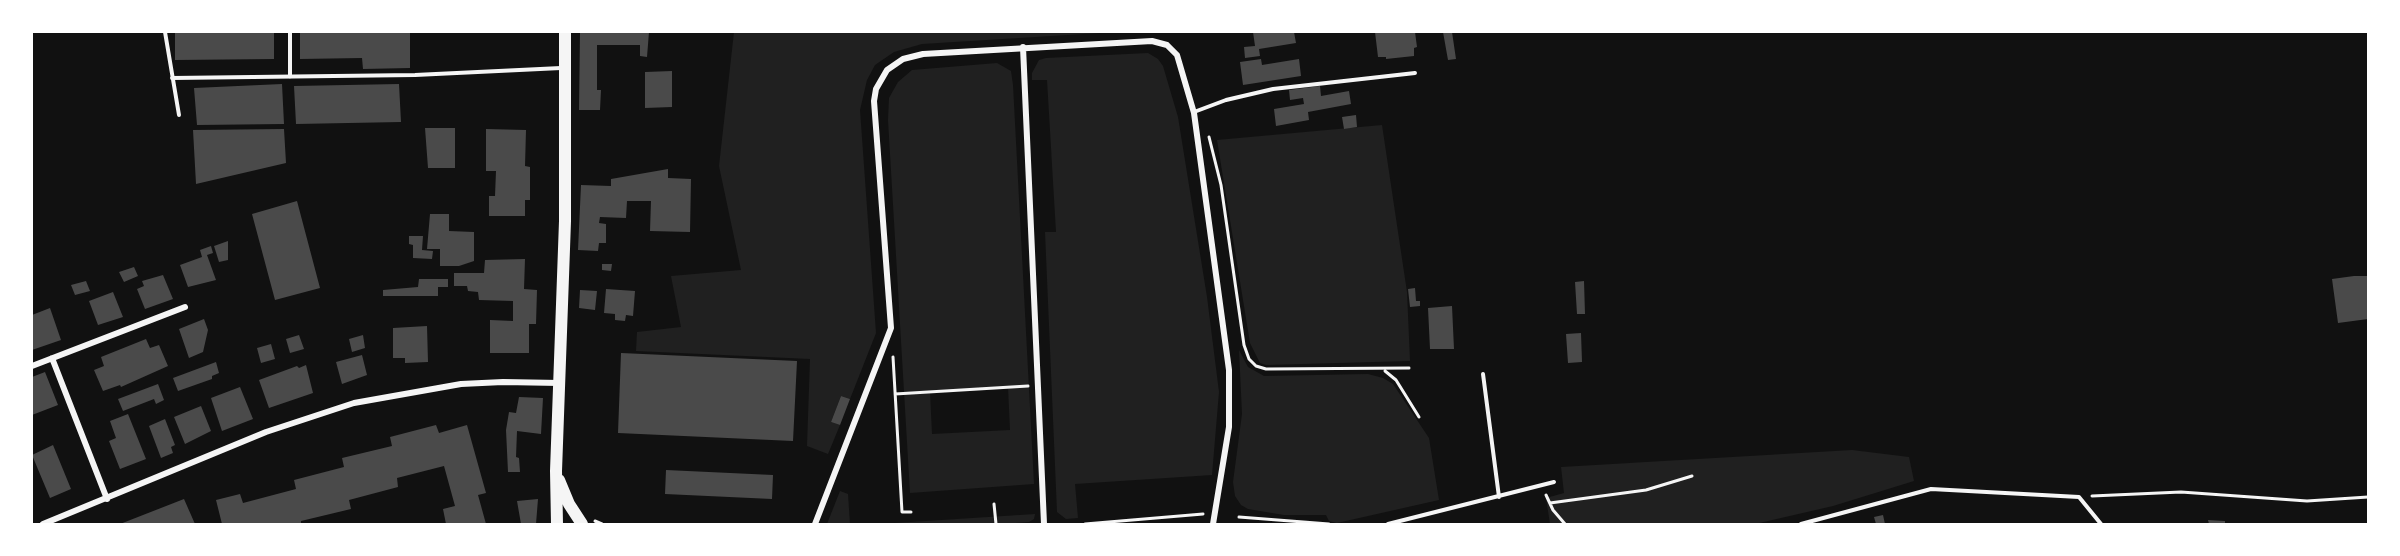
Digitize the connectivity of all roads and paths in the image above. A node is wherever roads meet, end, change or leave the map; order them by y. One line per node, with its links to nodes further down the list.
1 (165, 32): 8 (lane)
2 (290, 32): 7 (lane)
3 (565, 32): 5 (main road)
4 (1023, 47): 9 (street); 19 (street); 40 (street)
5 (565, 68): 7 (lane); 18 (main road)
6 (1415, 73): 9 (lane)
7 (290, 77): 8 (lane)
8 (172, 78): 10 (lane)
9 (1194, 113): 16 (path); 44 (street)
10 (179, 115)
11 (185, 307): 13 (street)
12 (892, 352): 20 (path)
13 (52, 358): 14 (street); 29 (street)
14 (32, 366)
15 (1409, 368): 16 (path)
16 (1384, 370): 21 (path)
17 (1483, 374): 26 (lane)
18 (560, 383): 22 (main road); 29 (street)
19 (1038, 385): 20 (path); 42 (street)
20 (895, 394): 32 (path)
21 (1419, 417)
22 (556, 471): 35 (main road); 36 (main road)
23 (1692, 476): 30 (path)
24 (1554, 482): 25 (lane)
25 (1541, 486): 26 (lane); 30 (path)
26 (1498, 496): 45 (lane)
27 (2079, 497): 28 (path); 47 (lane); 48 (lane)
28 (2368, 497)
29 (107, 499): 38 (street)
30 (1550, 503): 46 (path)
31 (994, 504): 41 (path)
32 (911, 512)
33 (1204, 514): 43 (path)
34 (1239, 517): 37 (path)
35 (584, 521): 39 (path)
36 (555, 523)
37 (1328, 524)
38 (43, 525)
39 (602, 525)
40 (815, 525)
41 (996, 525)
42 (1044, 525)
43 (1085, 525)
44 (1214, 525)
45 (1388, 525)
46 (1565, 525)
47 (1801, 525)
48 (2101, 525)

